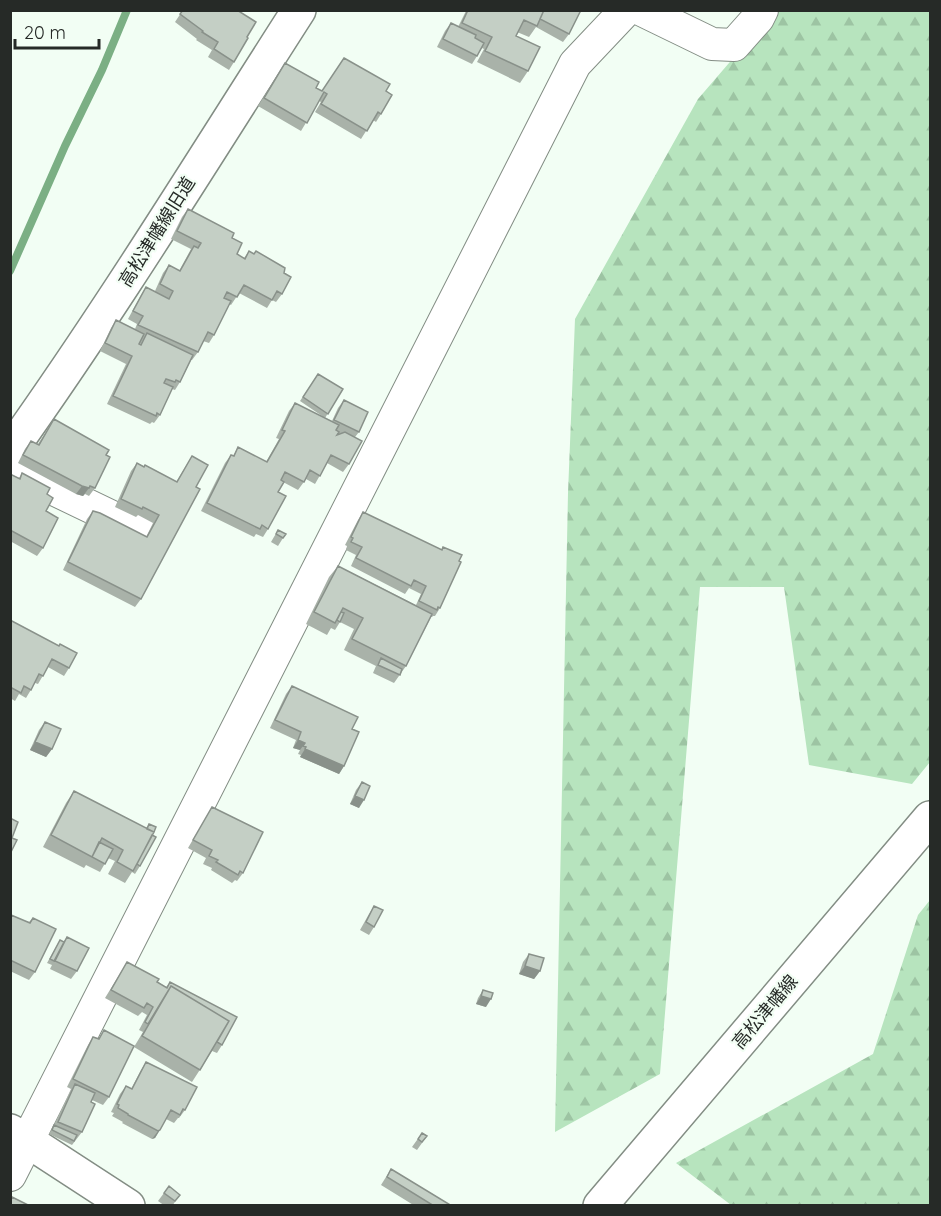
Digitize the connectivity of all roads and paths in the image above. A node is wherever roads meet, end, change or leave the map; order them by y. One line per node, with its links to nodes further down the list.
1 (299, 10): 5 (main road, 高松津幡線旧道)
2 (627, 10): 9 (street)
3 (642, 10): 4 (street)
4 (762, 10)
5 (10, 451)
6 (10, 468): 7 (street)
7 (141, 531)
8 (930, 818): 12 (main road, 高松津幡線)
9 (20, 1136): 10 (street); 11 (main road)
10 (10, 1175)
11 (128, 1206)
12 (600, 1206)

